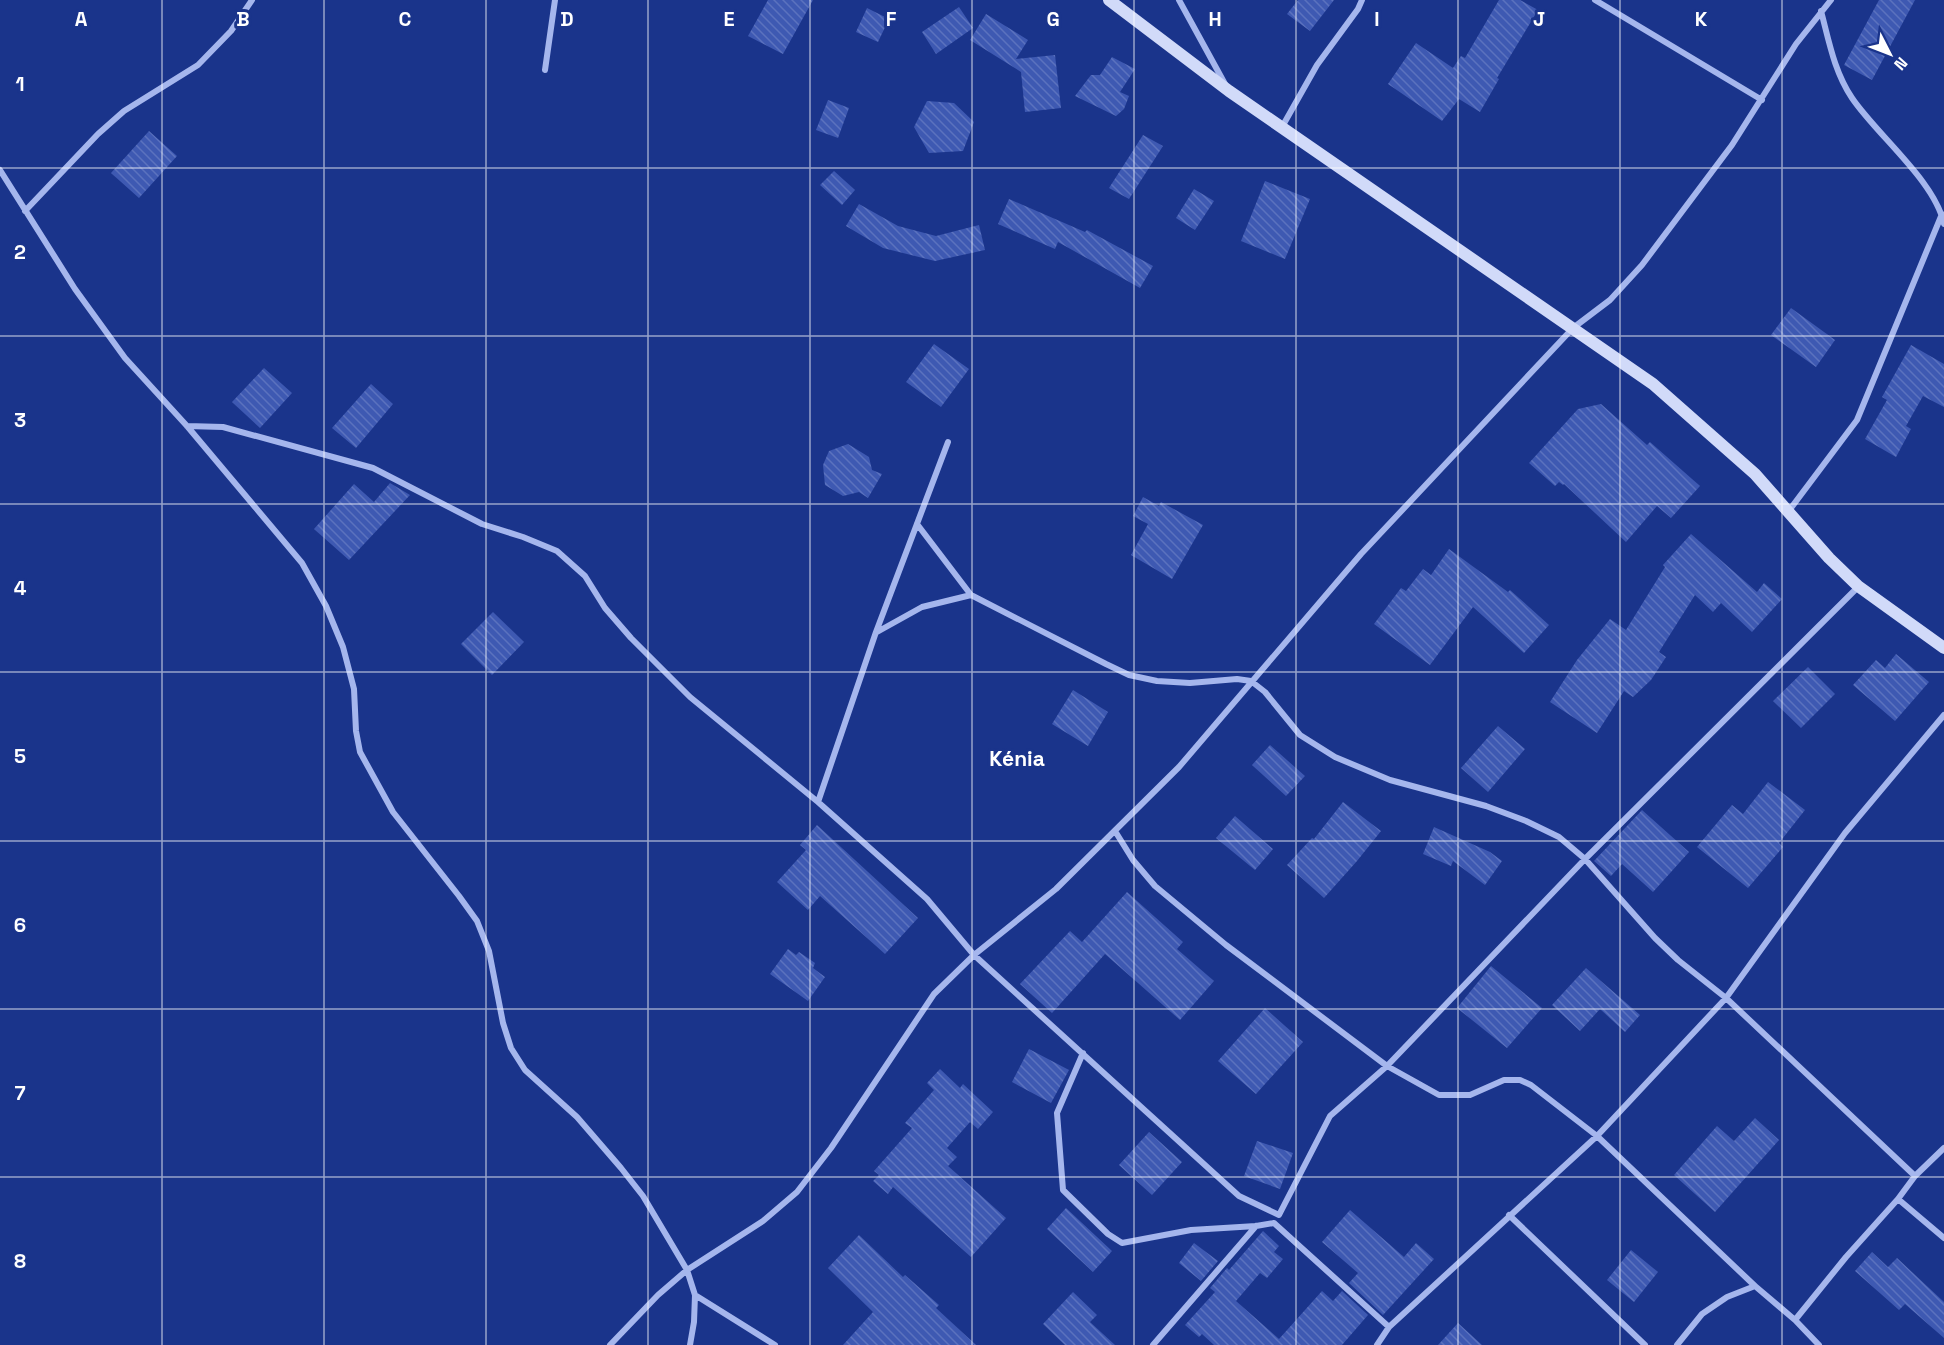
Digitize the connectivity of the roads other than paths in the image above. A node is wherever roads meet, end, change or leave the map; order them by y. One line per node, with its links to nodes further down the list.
1 (252, 0): 14 (street)
2 (555, 0): 9 (street)
3 (1109, 0): 10 (street)
4 (1179, 0): 10 (street)
5 (1362, 0): 12 (street)
6 (1595, 0): 11 (street)
7 (1831, 0): 8 (street)
8 (1821, 11): 11 (street); 15 (street)
9 (545, 70)
10 (1229, 91): 12 (street)
11 (1762, 100): 17 (street)
12 (1281, 128): 17 (street)
13 (0, 170): 14 (street)
14 (25, 211): 18 (street)
15 (1942, 214): 16 (street); 20 (street)
16 (1944, 224)
17 (1573, 328): 20 (street); 26 (street)
18 (187, 426): 28 (street); 42 (street)
19 (948, 442): 21 (street)
20 (1788, 512): 22 (street)
21 (917, 524): 23 (street); 24 (street)
22 (1858, 586): 25 (street); 30 (street)
23 (971, 595): 24 (street); 26 (street)
24 (876, 632): 28 (street)
25 (1944, 648)
26 (1251, 681): 29 (street); 30 (street)
27 (1944, 715): 32 (street)
28 (818, 801): 31 (street)
29 (1115, 831): 31 (street); 34 (street)
30 (1585, 859): 32 (street); 34 (street)
31 (974, 955): 33 (street); 42 (street)
32 (1726, 998): 35 (street); 37 (street)
33 (1083, 1053): 34 (street); 40 (street)
34 (1386, 1066): 35 (street)
35 (1597, 1136): 39 (street); 43 (street)
36 (1944, 1148): 37 (street)
37 (1916, 1176): 38 (street)
38 (1898, 1199): 41 (street); 45 (street)
39 (1509, 1215): 46 (street); 52 (street)
40 (1256, 1226): 46 (street); 50 (street)
41 (1944, 1238)
42 (687, 1270): 44 (street); 47 (street)
43 (1755, 1286): 45 (street); 53 (street)
44 (695, 1295): 48 (street); 49 (street)
45 (1794, 1320): 54 (street)
46 (1389, 1327): 51 (street)
47 (610, 1345)
48 (690, 1345)
49 (775, 1345)
50 (1153, 1345)
51 (1377, 1345)
52 (1646, 1345)
53 (1677, 1345)
54 (1819, 1345)

